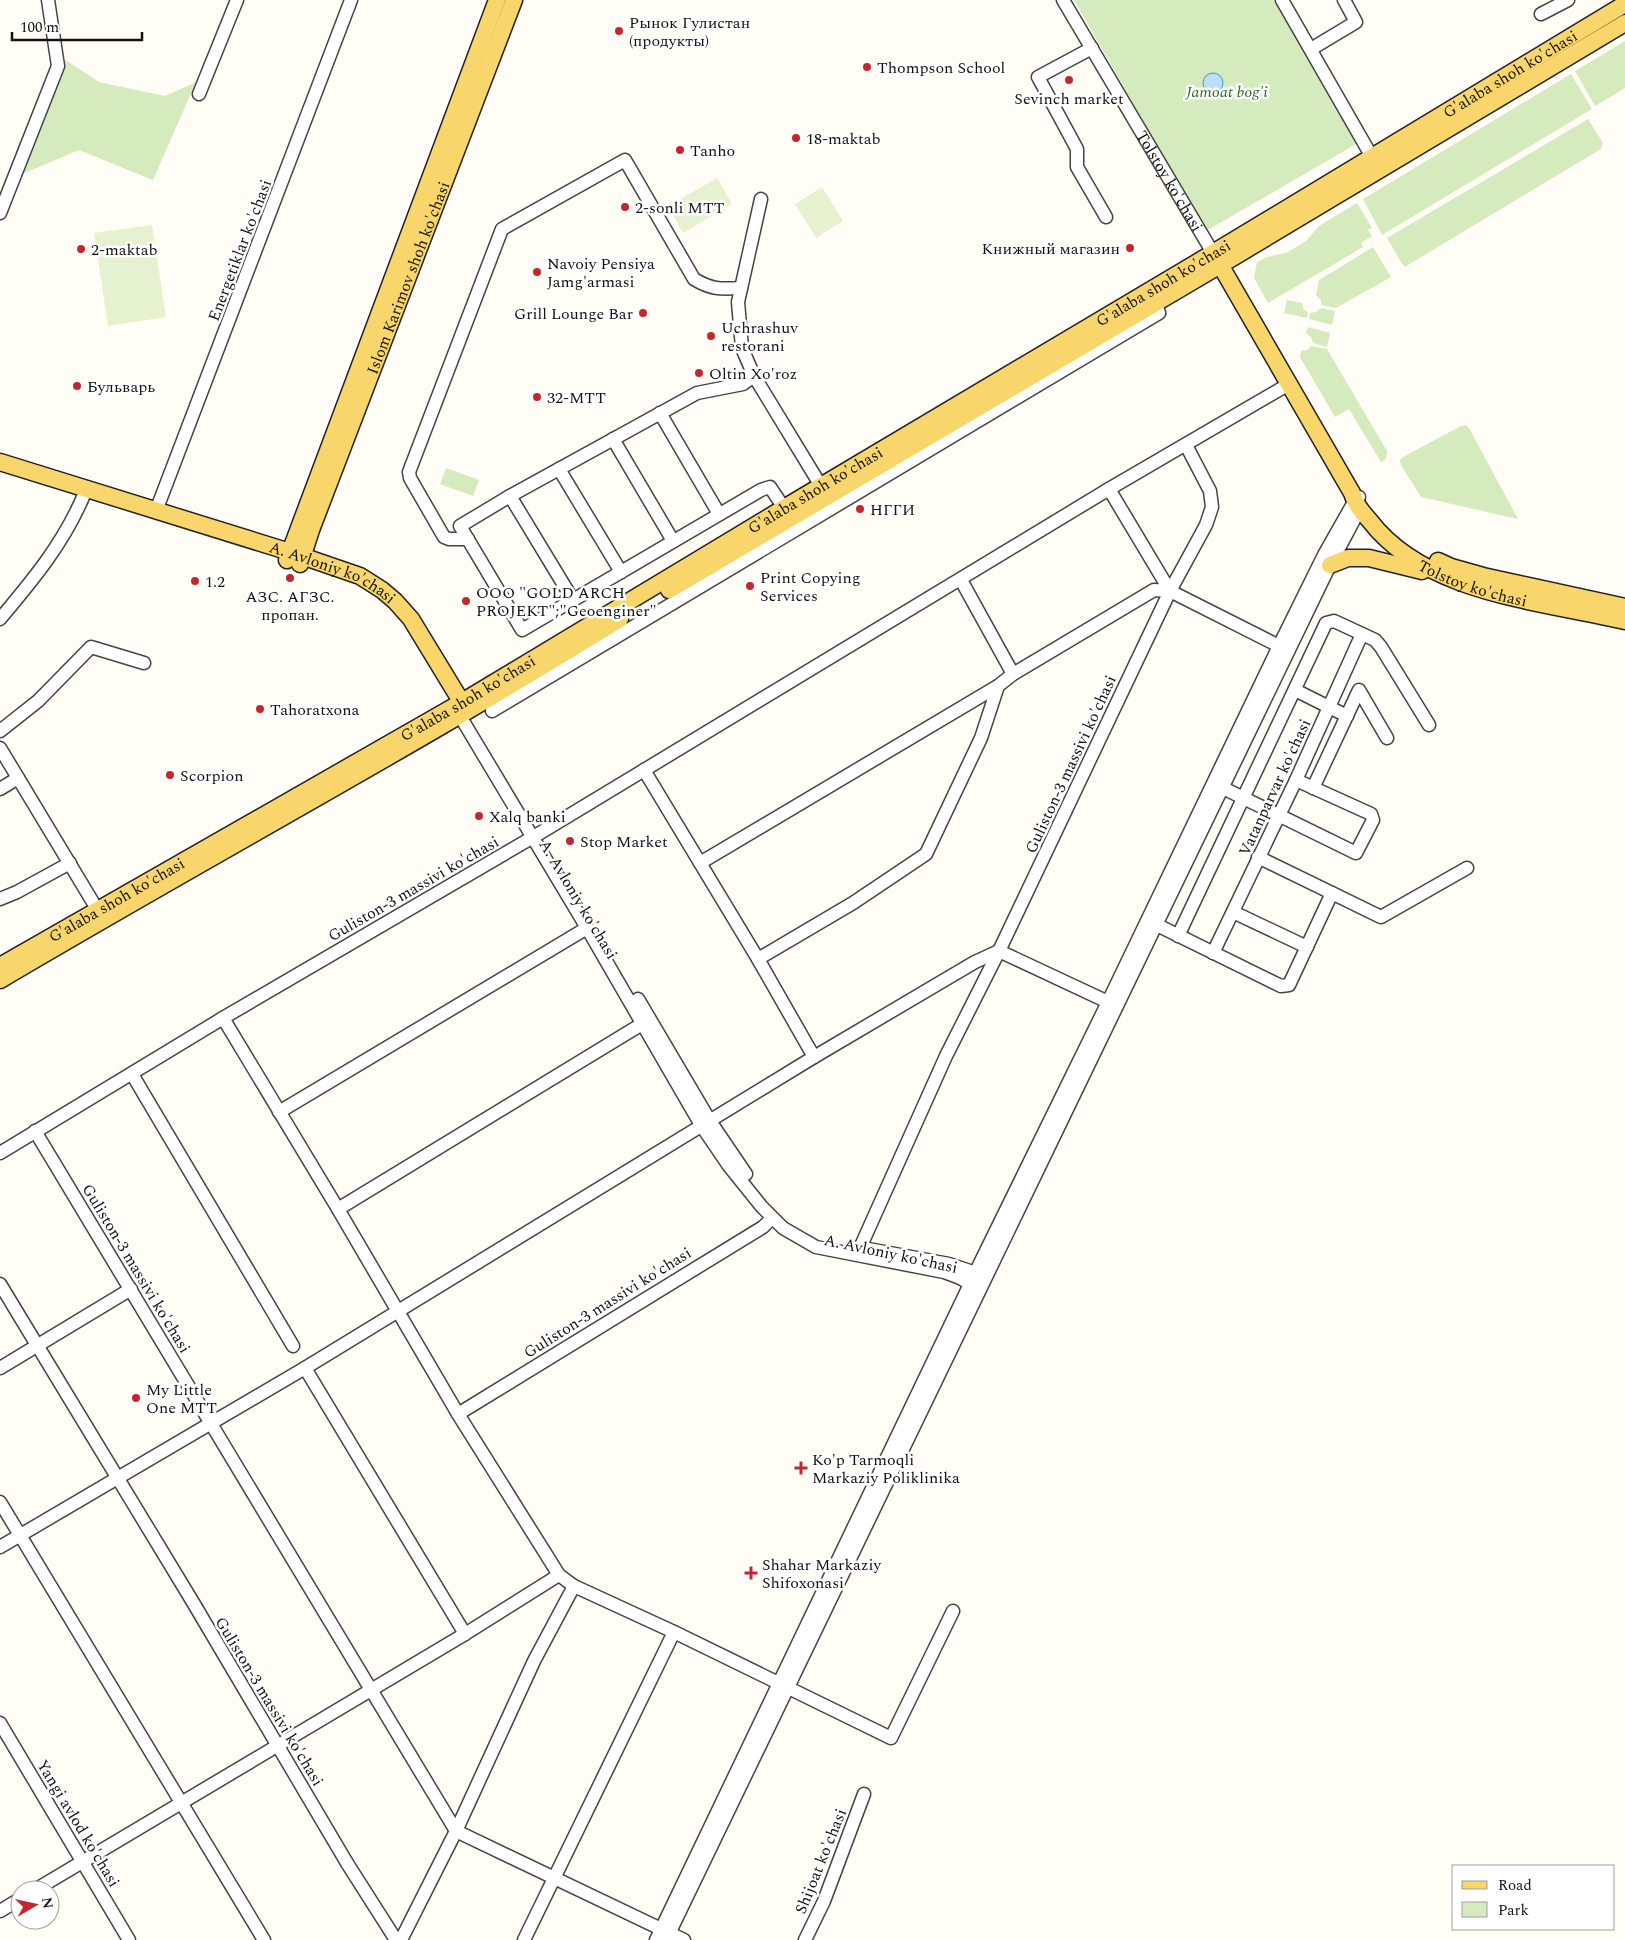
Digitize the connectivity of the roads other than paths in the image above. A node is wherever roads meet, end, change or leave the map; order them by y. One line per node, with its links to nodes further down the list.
1 (48, 0): 18 (street)
2 (236, 0): 15 (street)
3 (351, 0): 36 (street, Energetiklar ko'chasi)
4 (497, 0): 40 (main road, Islom Karimov shoh ko'chasi)
5 (514, 0): 40 (main road, Islom Karimov shoh ko'chasi)
6 (1063, 0): 13 (street, Tolstoy ko'chasi)
7 (1282, 0): 14 (street)
8 (1344, 0): 14 (street)
9 (1568, 0): 11 (street)
10 (1625, 4): 16 (main road, G'alaba shoh ko'chasi)
11 (1541, 14)
12 (1625, 23): 20 (main road, G'alaba shoh ko'chasi)
13 (1092, 48): 19 (street); 20 (street, Tolstoy ko'chasi)
14 (1311, 49): 16 (street)
15 (200, 94)
16 (1372, 157): 20 (main road, G'alaba shoh ko'chasi)
17 (761, 199): 21 (street)
18 (0, 214)
19 (1106, 216)
20 (1217, 259): 23 (main road, Tolstoy ko'chasi); 30 (main road, G'alaba shoh ko'chasi); 54 (main road, G'alaba shoh ko'chasi)
21 (741, 288): 22 (street); 38 (street)
22 (754, 376): 24 (street); 30 (street)
23 (1289, 384): 26 (street, Guliston-3 massivi ko'chasi); 34 (main road, Tolstoy ko'chasi)
24 (660, 413): 25 (street); 37 (street)
25 (613, 439): 28 (street); 39 (street)
26 (1186, 445): 31 (street, Guliston-3 massivi ko'chasi); 45 (street, Guliston-3 massivi ko'chasi)
27 (0, 462): 36 (main road, A. Avloniy ko'chasi)
28 (559, 469): 32 (street); 42 (street)
29 (0, 472): 33 (main road, A. Avloniy ko'chasi)
30 (821, 486): 35 (main road, G'alaba shoh ko'chasi)
31 (1109, 489): 44 (street, Guliston-3 massivi ko'chasi); 45 (street)
32 (510, 496): 38 (street); 46 (street)
33 (83, 498): 40 (main road, A. Avloniy ko'chasi); 48 (street)
34 (1358, 501): 41 (street); 43 (main road, Tolstoy ko'chasi); 47 (main road, Tolstoy ko'chasi); 51 (street)
35 (784, 508): 37 (street); 58 (main road, G'alaba shoh ko'chasi)
36 (156, 510): 40 (main road, A. Avloniy ko'chasi)
37 (719, 514): 39 (street)
38 (468, 539): 46 (street)
39 (673, 542): 42 (street)
40 (295, 558): 58 (main road, A. Avloniy ko'chasi)
41 (1330, 565): 43 (main road); 68 (street)
42 (621, 572): 46 (street)
43 (1439, 574): 49 (main road, Tolstoy ko'chasi)
44 (961, 580): 53 (street); 65 (street, Guliston-3 massivi ko'chasi)
45 (1170, 592): 51 (street); 53 (street); 86 (street, Guliston-3 massivi ko'chasi)
46 (573, 600)
47 (1625, 608)
48 (0, 620)
49 (1625, 621)
50 (1362, 634): 56 (street); 57 (street, Vatanparvar ko'chasi); 61 (street)
51 (1279, 646): 68 (street)
52 (144, 663): 62 (street)
53 (1013, 674): 55 (street)
54 (532, 680): 58 (main road, G'alaba shoh ko'chasi); 59 (street)
55 (998, 686): 76 (street); 88 (street)
56 (1295, 690): 57 (street); 71 (street)
57 (1330, 706): 60 (street); 67 (street, Vatanparvar ko'chasi)
58 (461, 709): 73 (street, A. Avloniy ko'chasi); 80 (main road, G'alaba shoh ko'chasi); 90 (main road, G'alaba shoh ko'chasi)
59 (492, 711)
60 (1347, 716): 63 (street); 69 (street)
61 (1429, 725)
62 (0, 731)
63 (1387, 738)
64 (0, 748): 66 (street)
65 (644, 770): 73 (street, Guliston-3 massivi ko'chasi); 76 (street)
66 (18, 778): 70 (street); 75 (street)
67 (1296, 780): 69 (street); 72 (street, Vatanparvar ko'chasi)
68 (1220, 785): 71 (street); 82 (street); 91 (street)
69 (1313, 788): 72 (street)
70 (0, 789)
71 (1244, 798): 72 (street); 84 (street)
72 (1279, 815): 74 (street, Vatanparvar ko'chasi)
73 (536, 835): 83 (street, A. Avloniy ko'chasi); 92 (street, Guliston-3 massivi ko'chasi); 97 (street, A. Avloniy ko'chasi)
74 (1258, 857): 78 (street); 81 (street, Vatanparvar ko'chasi)
75 (70, 863): 79 (street); 80 (street)
76 (700, 863): 88 (street)
77 (1468, 868): 78 (street)
78 (1332, 893): 85 (street)
79 (0, 899)
80 (97, 909): 89 (main road, G'alaba shoh ko'chasi)
81 (1232, 912): 85 (street); 87 (street, Vatanparvar ko'chasi)
82 (1157, 925): 84 (street); 103 (street)
83 (587, 928): 93 (street, A. Avloniy ko'chasi); 96 (street)
84 (1178, 936): 87 (street)
85 (1307, 947): 87 (street)
86 (999, 951): 91 (street); 94 (street); 102 (street, Guliston-3 massivi ko'chasi)
87 (1213, 953)
88 (758, 959): 94 (street)
89 (0, 966)
90 (0, 980)
91 (1108, 1002): 103 (street)
92 (223, 1018): 95 (street, Guliston-3 massivi ko'chasi); 96 (street)
93 (642, 1024): 97 (street, A. Avloniy ko'chasi); 100 (street)
94 (814, 1057): 97 (street)
95 (132, 1074): 98 (street, Guliston-3 massivi ko'chasi); 108 (street)
96 (279, 1112): 100 (street)
97 (706, 1123): 101 (street, A. Avloniy ko'chasi); 102 (street, A. Avloniy ko'chasi); 106 (street)
98 (35, 1131): 99 (street, Guliston-3 massivi ko'chasi); 105 (street, Guliston-3 massivi ko'chasi)
99 (0, 1153)
100 (338, 1209): 106 (street)
101 (772, 1218): 103 (street, A. Avloniy ko'chasi); 111 (street, Guliston-3 massivi ko'chasi)
102 (860, 1248): 103 (street, A. Avloniy ko'chasi)
103 (977, 1280): 122 (street)
104 (0, 1284): 107 (street, Guliston-3 massivi ko'chasi)
105 (131, 1289): 107 (street); 112 (street, Guliston-3 massivi ko'chasi)
106 (399, 1310): 110 (street); 111 (street)
107 (37, 1346): 109 (street); 113 (street, Guliston-3 massivi ko'chasi)
108 (293, 1346)
109 (0, 1368)
110 (305, 1368): 112 (street); 121 (street)
111 (458, 1414): 117 (street)
112 (212, 1422): 113 (street); 123 (street, Guliston-3 massivi ko'chasi)
113 (118, 1478): 115 (street); 125 (street, Guliston-3 massivi ko'chasi)
114 (0, 1502): 115 (street)
115 (20, 1535): 116 (street); 127 (street)
116 (0, 1547)
117 (559, 1575): 118 (street); 121 (street)
118 (574, 1586): 120 (street); 128 (street)
119 (953, 1611): 122 (street)
120 (674, 1632): 122 (street); 130 (street)
121 (465, 1634): 123 (street)
122 (784, 1686): 132 (street)
123 (371, 1690): 125 (street); 128 (street, Guliston-3 massivi ko'chasi)
124 (0, 1723): 129 (street, Yangi avlod ko'chasi)
125 (277, 1746): 127 (street); 135 (street, Guliston-3 massivi ko'chasi)
126 (864, 1794): 139 (street, Shijoat ko'chasi)
127 (182, 1803): 129 (street); 134 (street)
128 (456, 1831): 130 (street); 136 (street)
129 (83, 1861): 131 (street); 133 (street, Yangi avlod ko'chasi)
130 (554, 1878): 132 (street); 137 (street)
131 (52, 1880)
132 (663, 1936): 138 (street)
133 (129, 1940)
134 (264, 1940)
135 (396, 1940)
136 (401, 1940)
137 (524, 1940)
138 (684, 1940)
139 (805, 1940)

